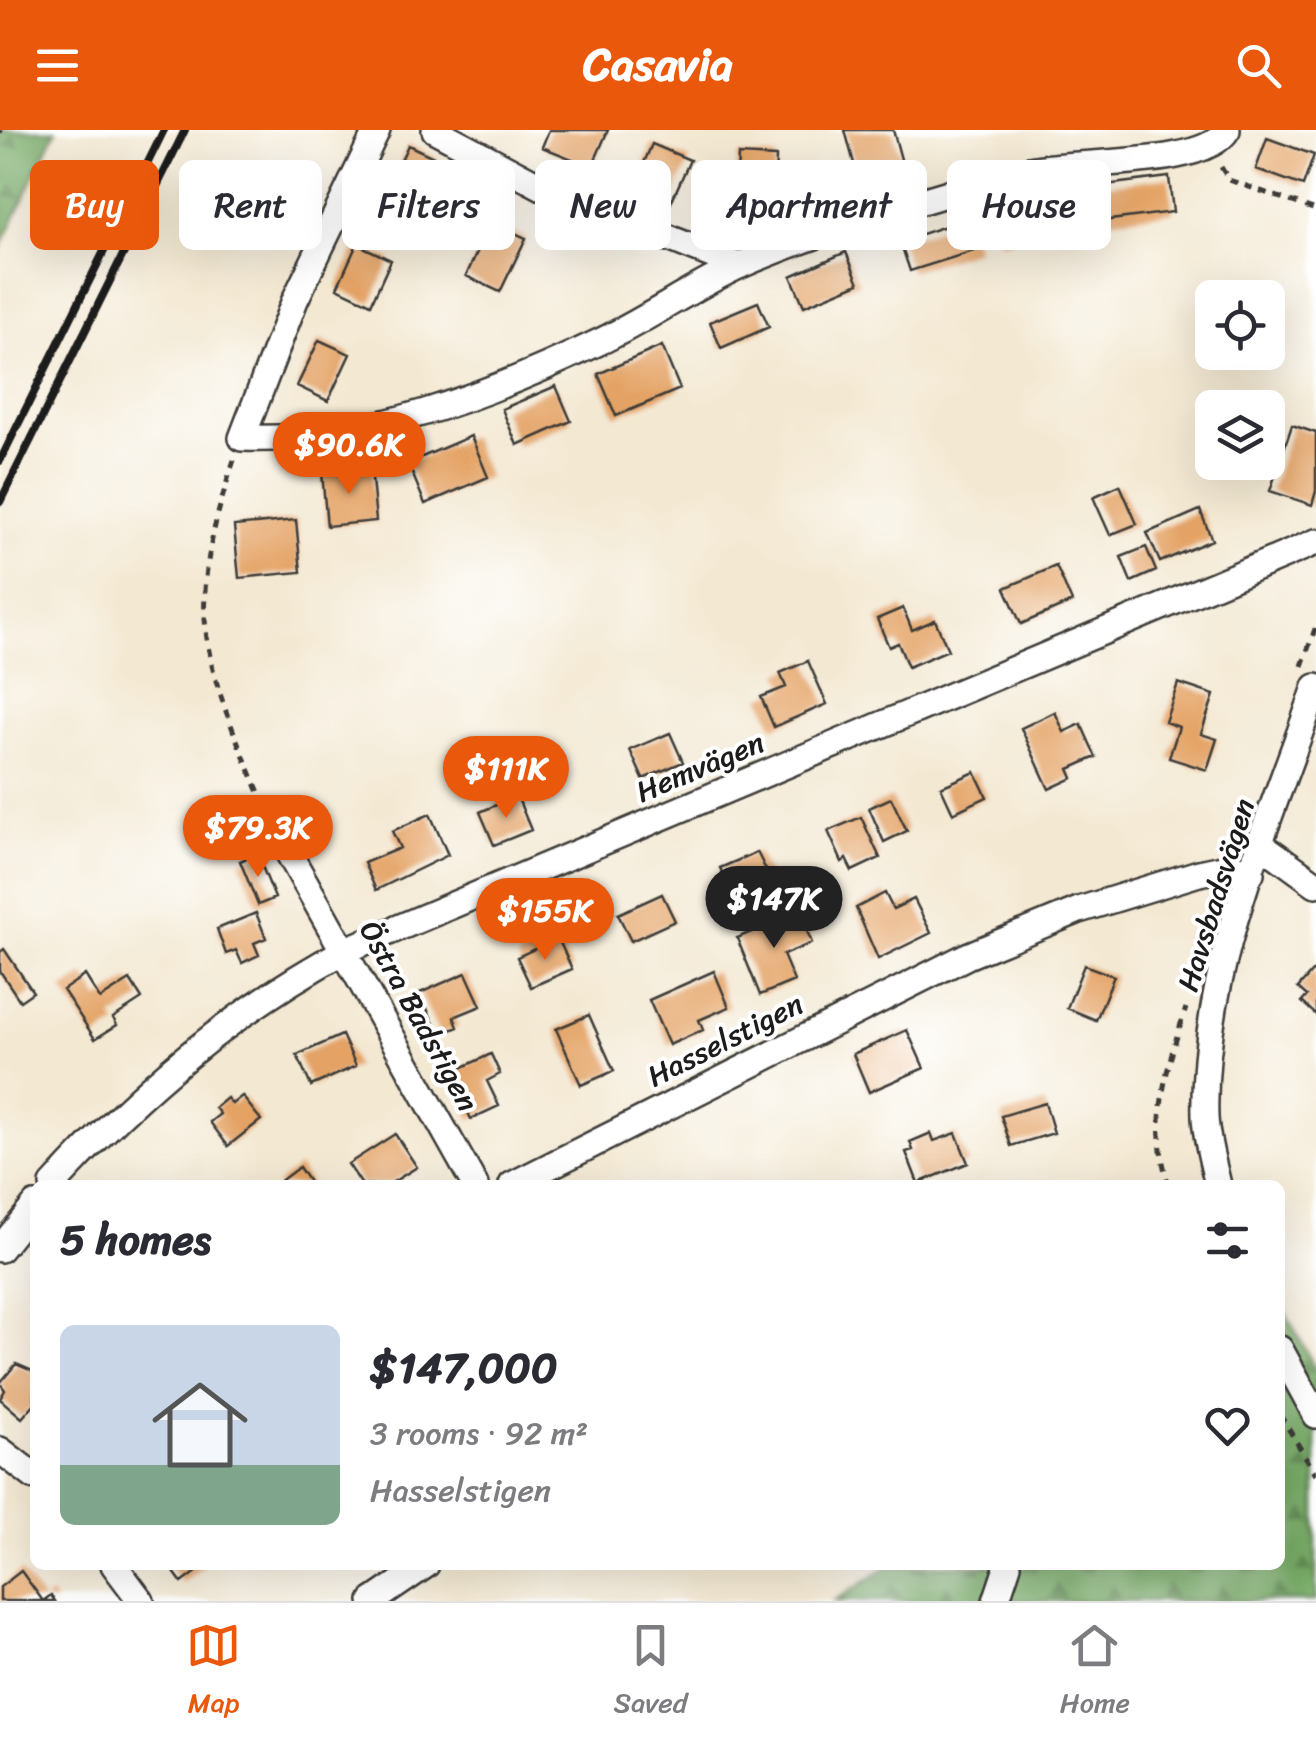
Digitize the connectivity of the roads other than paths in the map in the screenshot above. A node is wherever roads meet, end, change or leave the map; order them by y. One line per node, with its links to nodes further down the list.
1 (378, 130): 4 (street)
2 (435, 130): 4 (street)
3 (1227, 130): 4 (street)
4 (739, 266)
5 (1316, 542): 11 (street, Hemvägen)
6 (1316, 687): 8 (street, Havsbadsvägen)
7 (274, 827): 11 (street, Östra Badstigen)
8 (1262, 845): 9 (street, Havsbadsvägen); 10 (street)
9 (1251, 874): 14 (street, Hasselstigen); 15 (street, Havsbadsvägen)
10 (1316, 884)
11 (346, 950): 12 (street, Hemvägen); 13 (street, Östra Badstigen)
12 (57, 1180)
13 (472, 1180)
14 (522, 1180)
15 (1217, 1180)
16 (30, 1211): 17 (street)
17 (0, 1249)
18 (1285, 1358): 19 (street)
19 (1316, 1414)
20 (0, 1450): 21 (street)
21 (30, 1474)
22 (118, 1570): 25 (street)
23 (419, 1570): 26 (street)
24 (1006, 1570): 27 (street)
25 (141, 1601)
26 (373, 1601)
27 (996, 1601)

